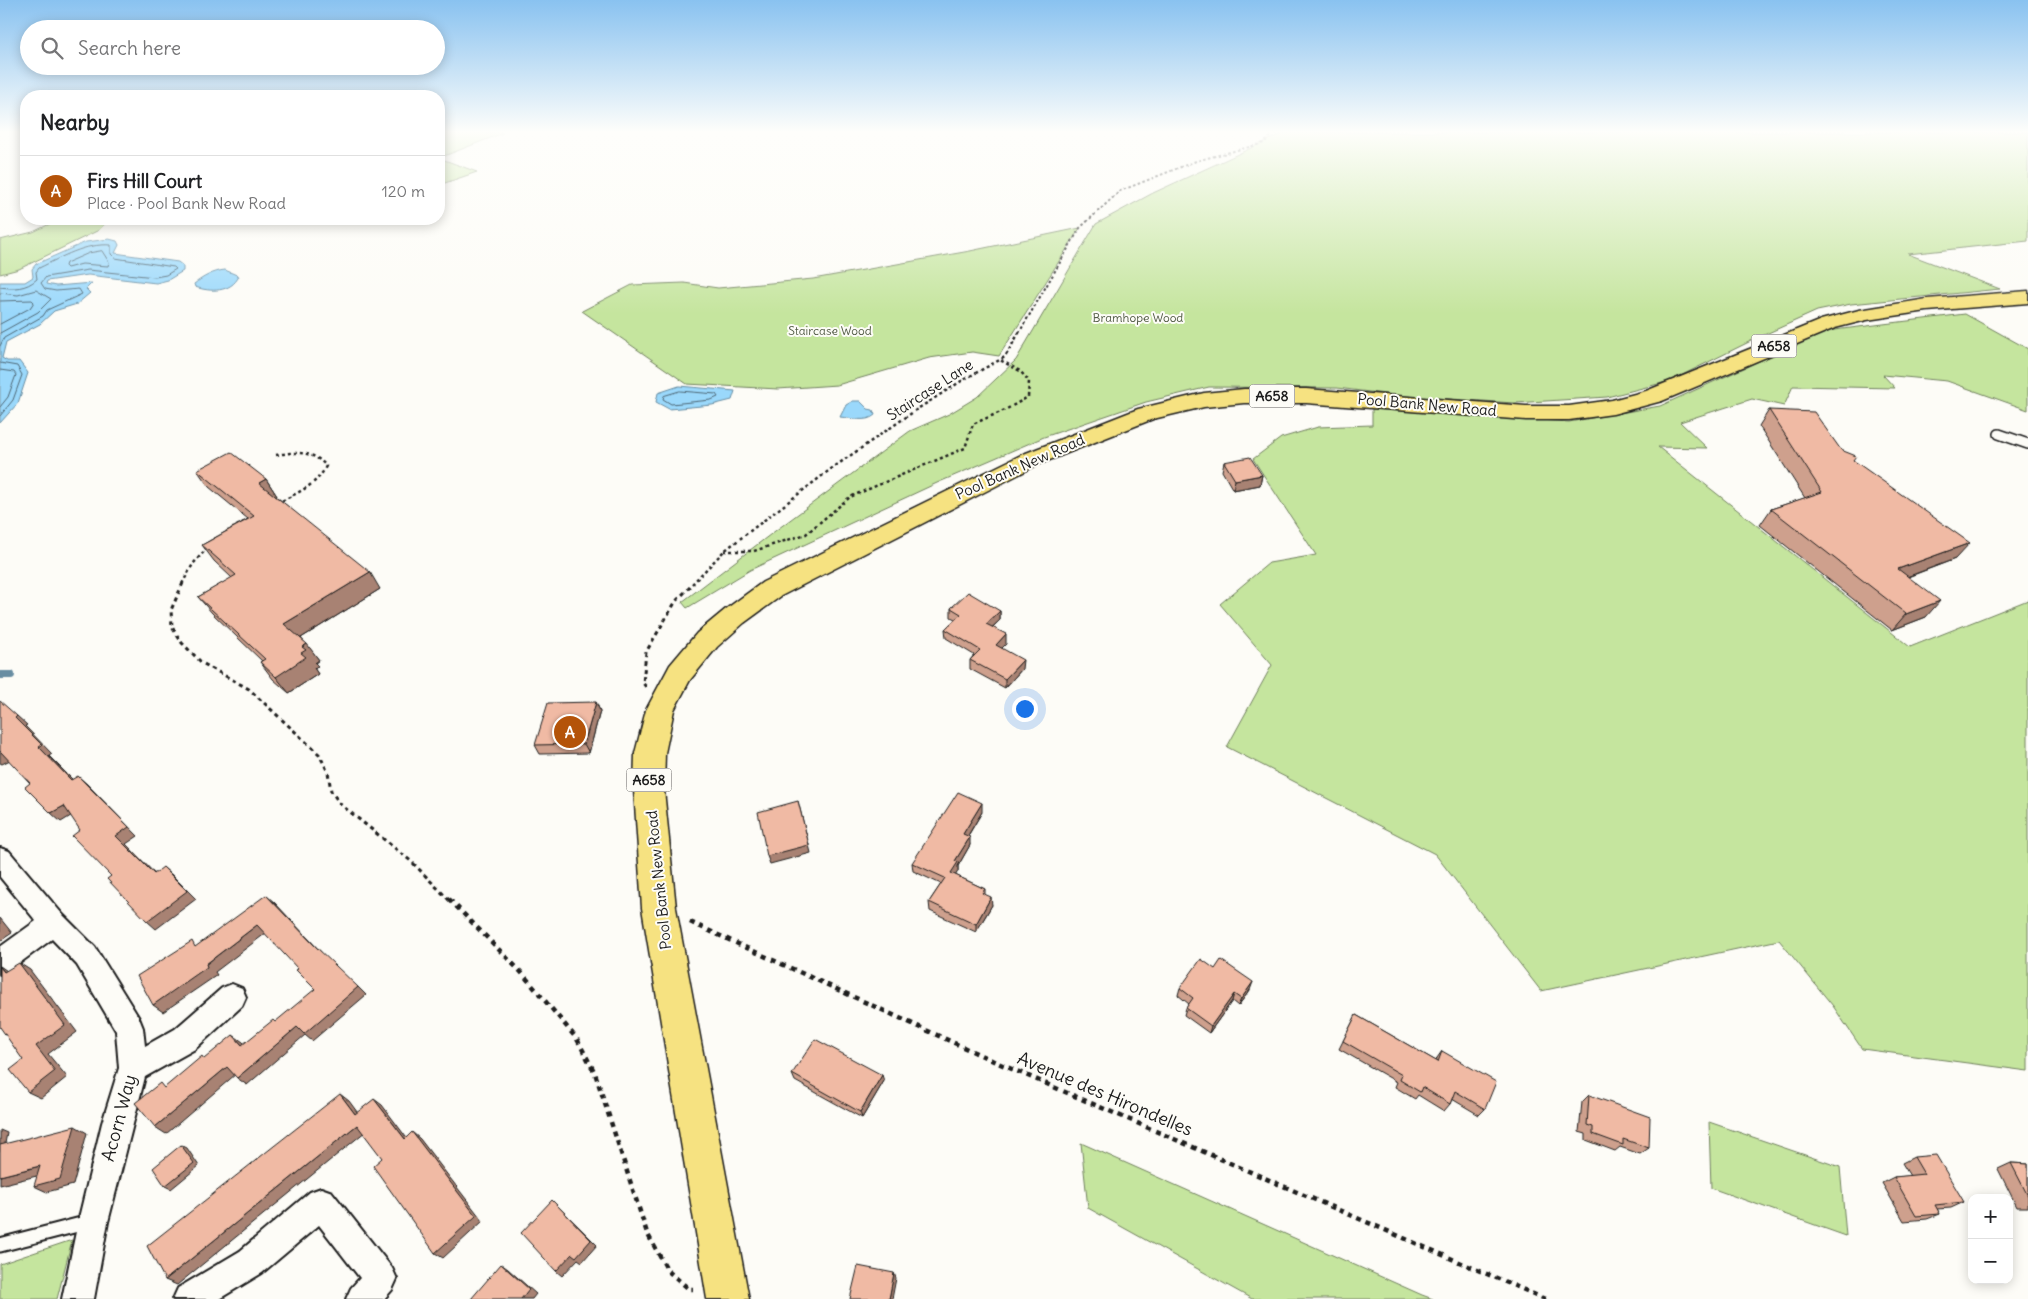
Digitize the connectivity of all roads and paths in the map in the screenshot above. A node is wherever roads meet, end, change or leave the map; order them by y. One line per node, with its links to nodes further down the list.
1 (1118, 193): 3 (path, Staircase Lane)
2 (2028, 298): 12 (highway, Pool Bank New Road / A658)
3 (1000, 360): 11 (path, Staircase Lane); 11 (path)
4 (1999, 434): 5 (lane)
5 (2028, 444)
6 (276, 455): 7 (path)
7 (272, 506)
8 (255, 515): 9 (path)
9 (224, 533)
10 (212, 543): 21 (path)
11 (724, 551): 12 (path, Staircase Lane)
12 (660, 710): 14 (highway, Pool Bank New Road / A658)
13 (0, 859): 15 (street, Acorn Way)
14 (659, 908): 21 (highway, Pool Bank New Road / A658); 25 (path, Avenue des Hirondelles)
15 (54, 923): 16 (street); 18 (street, Acorn Way)
16 (0, 962)
17 (232, 997): 18 (street)
18 (132, 1068): 19 (street, Acorn Way)
19 (92, 1222): 20 (lane); 22 (street, Acorn Way)
20 (0, 1245)
21 (728, 1298)
22 (78, 1299)
23 (189, 1299): 24 (street)
24 (362, 1299)
25 (1544, 1299)

